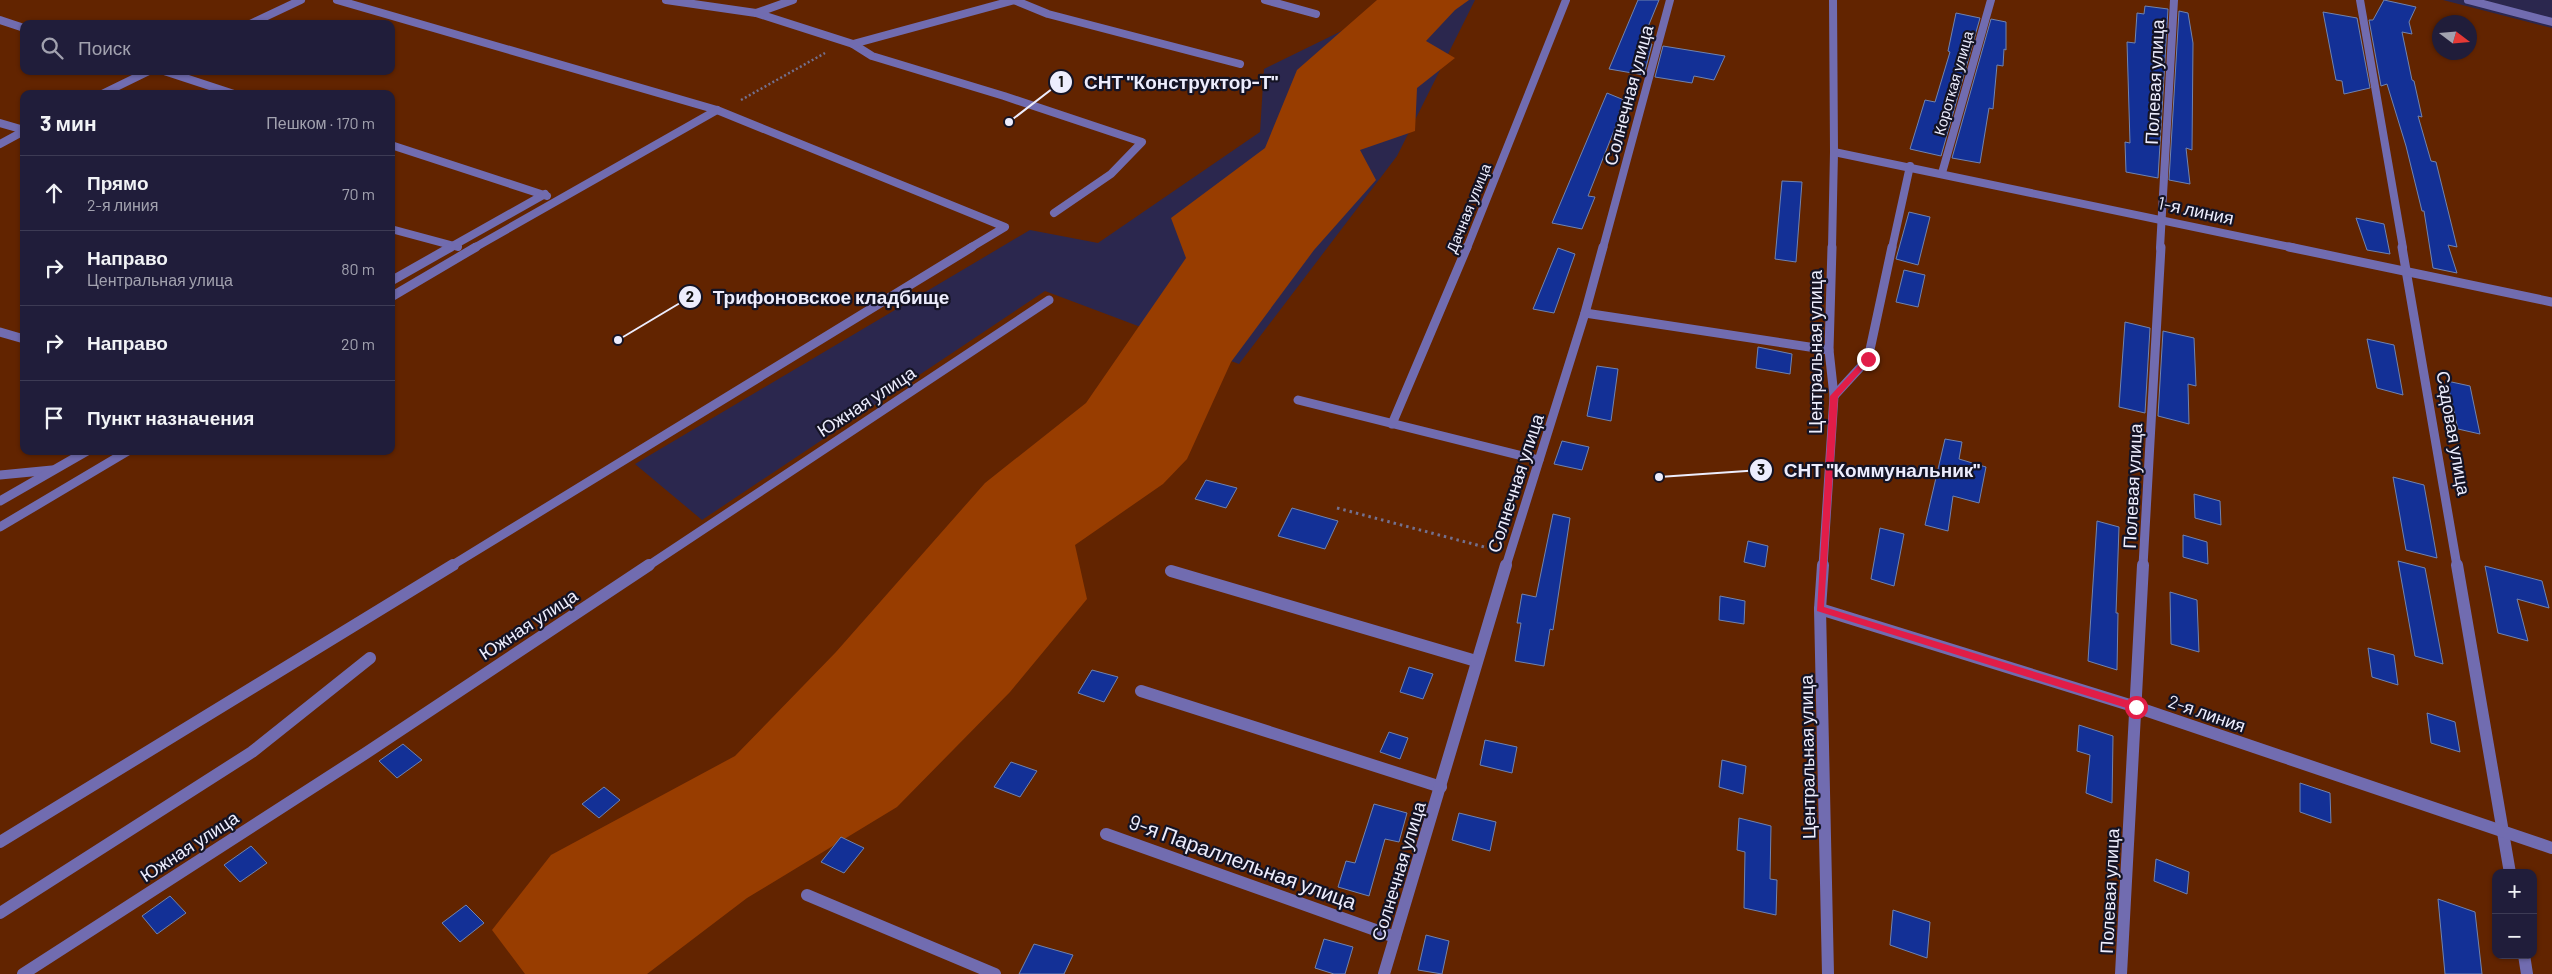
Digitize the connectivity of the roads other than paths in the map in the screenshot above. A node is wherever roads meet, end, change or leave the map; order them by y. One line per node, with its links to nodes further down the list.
1 (301, 0): 17 (street)
2 (337, 0): 26 (street)
3 (666, 0): 14 (street)
4 (793, 0): 14 (street)
5 (1015, 0): 20 (street); 21 (street)
6 (1265, 0): 15 (street)
7 (1566, 0): 53 (street, Дачная улица)
8 (1670, 0): 47 (street, Солнечная улица)
9 (1833, 0): 32 (street, Центральная улица)
10 (1991, 0): 34 (street, Короткая улица)
11 (2174, 0): 38 (street, Полевая улица)
12 (2360, 0): 42 (street, Садовая улица)
13 (2468, 0): 18 (street)
14 (756, 13): 20 (street)
15 (1316, 14)
16 (0, 20): 19 (street)
17 (258, 20)
18 (2552, 22)
19 (20, 27)
20 (853, 44): 37 (street)
21 (1240, 64)
22 (141, 75): 24 (street)
23 (176, 75): 25 (street)
24 (110, 90)
25 (222, 90)
26 (719, 111): 36 (street); 70 (street)
27 (0, 123): 28 (street)
28 (20, 130)
29 (20, 133): 30 (street)
30 (0, 144)
31 (395, 146): 35 (street)
32 (1834, 152): 33 (street, 1-я линия); 50 (street, Центральная улица)
33 (1910, 166): 34 (street, 1-я линия); 51 (street)
34 (1942, 173): 38 (street, 1-я линия)
35 (545, 194): 36 (street); 40 (street)
36 (553, 202): 41 (street)
37 (1054, 213)
38 (2163, 220): 42 (street, 1-я линия); 66 (street, Полевая улица)
39 (395, 230): 40 (street)
40 (456, 246): 41 (street); 43 (street)
41 (470, 251): 44 (street)
42 (2408, 270): 46 (street, 1-я линия); 68 (street, Садовая улица)
43 (395, 280)
44 (395, 295)
45 (1049, 300): 77 (street, Южная улица)
46 (2552, 302)
47 (1585, 313): 50 (street); 56 (street, Солнечная улица)
48 (0, 332): 49 (street)
49 (20, 338)
50 (1829, 350): 51 (street, Центральная улица)
51 (1834, 396): 62 (street, Центральная улица)
52 (1298, 400): 53 (street)
53 (1392, 424): 56 (street)
54 (80, 455): 57 (street)
55 (121, 455): 60 (street)
56 (1539, 460): 64 (street, Солнечная улица)
57 (55, 470): 58 (street); 59 (street)
58 (0, 475)
59 (0, 502)
60 (0, 527)
61 (1171, 571): 64 (street)
62 (1820, 609): 66 (street, 2-я линия); 80 (street, Центральная улица)
63 (370, 658): 74 (street)
64 (1476, 661): 67 (street, Солнечная улица)
65 (1141, 691): 67 (street)
66 (2136, 707): 68 (street, 2-я линия); 81 (street, Полевая улица)
67 (1441, 787): 75 (street, Солнечная улица)
68 (2503, 833): 71 (street, 2-я линия); 72 (street, Садовая улица)
69 (1106, 834): 75 (street, 9-я Параллельная улица)
70 (0, 842)
71 (2552, 848)
72 (2509, 869)
73 (807, 895): 78 (street)
74 (0, 913)
75 (1395, 937): 79 (street, Солнечная улица)
76 (2525, 959): 82 (street)
77 (23, 974)
78 (994, 974)
79 (1384, 974)
80 (1828, 974)
81 (2121, 974)
82 (2527, 974)

